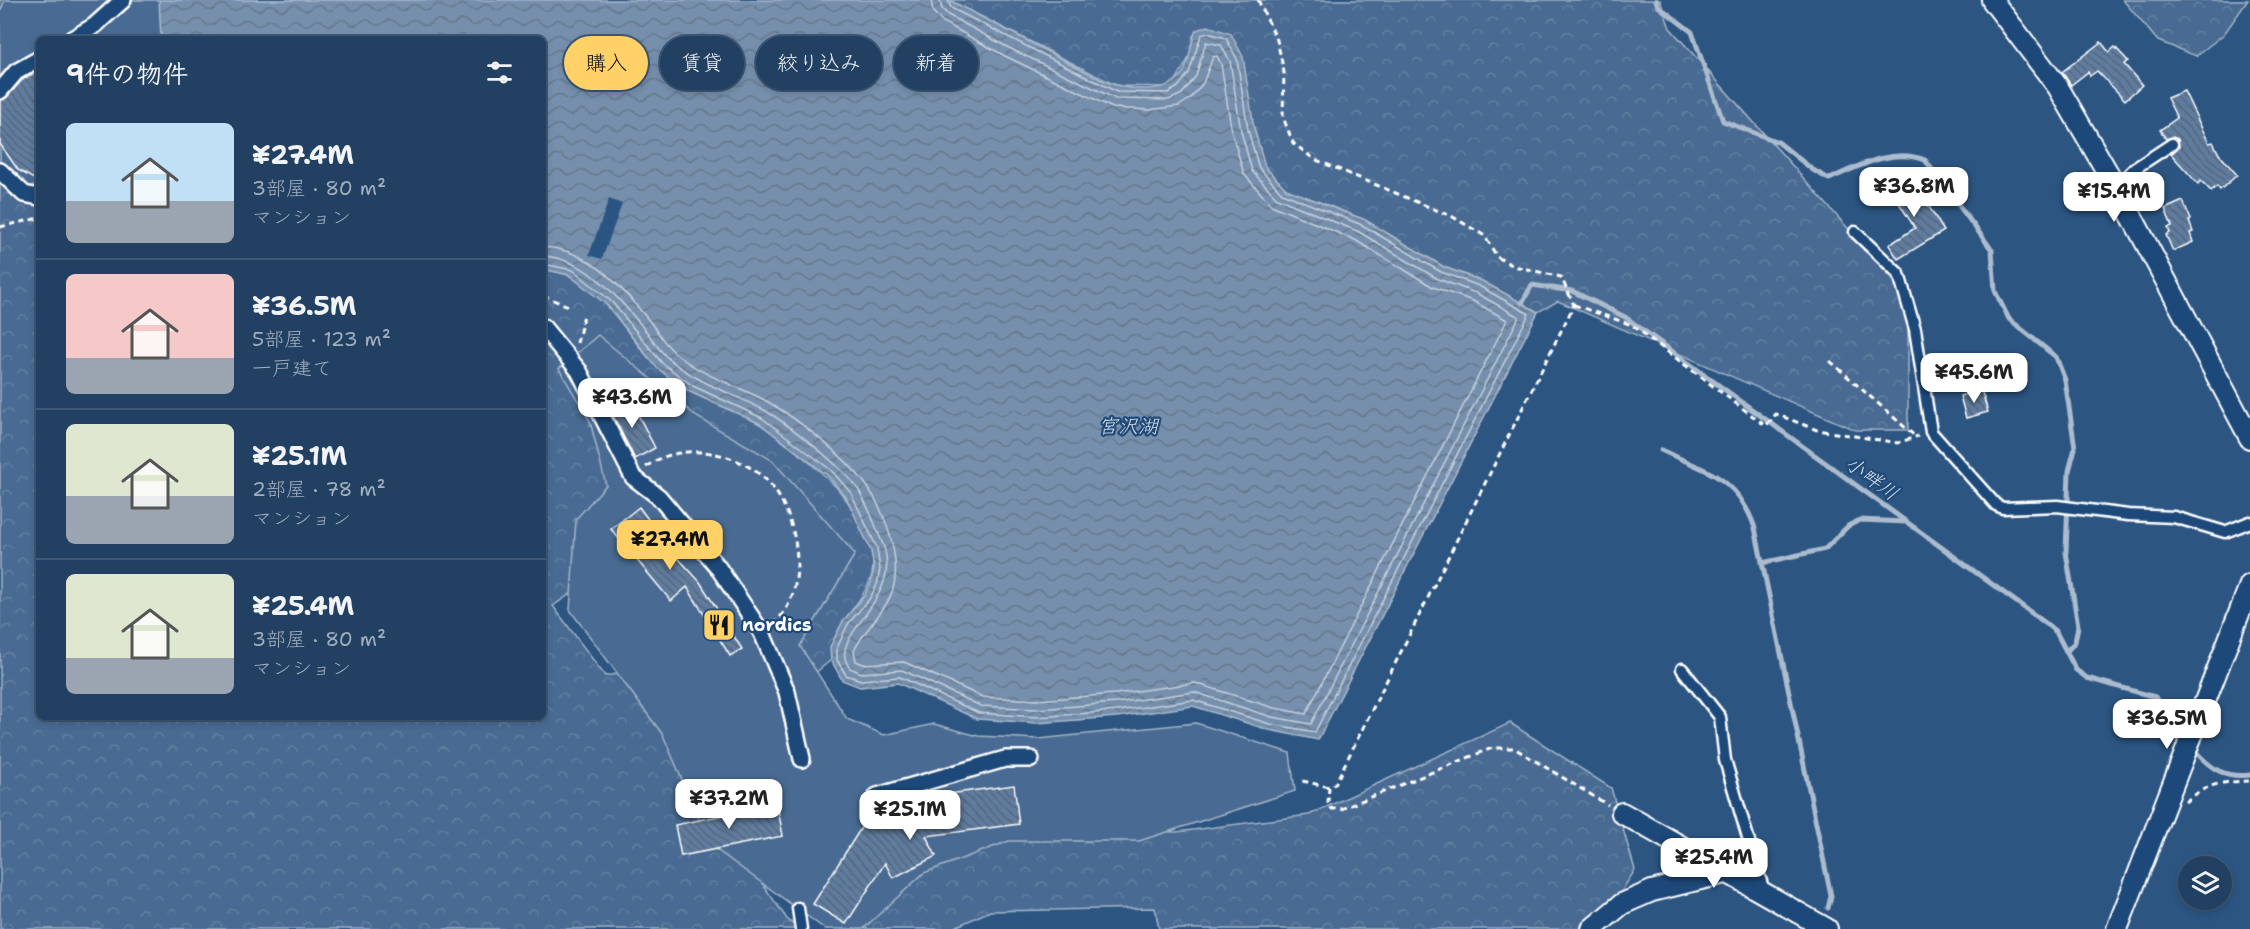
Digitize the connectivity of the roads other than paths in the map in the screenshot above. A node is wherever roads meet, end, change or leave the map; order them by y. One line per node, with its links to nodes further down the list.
1 (123, 0): 3 (street)
2 (1992, 0): 8 (street)
3 (77, 36)
4 (36, 61): 5 (street)
5 (0, 91)
6 (2172, 144): 8 (lane)
7 (0, 171): 9 (street)
8 (2116, 187): 12 (street)
9 (36, 196)
10 (1855, 232): 13 (lane)
11 (546, 330): 16 (street)
12 (2250, 438)
13 (2250, 522)
14 (2250, 585): 26 (street)
15 (1682, 669): 21 (lane)
16 (802, 759)
17 (1031, 759): 18 (street)
18 (877, 796)
19 (1622, 813): 20 (street)
20 (1725, 873): 21 (street); 24 (street)
21 (1766, 896): 25 (street)
22 (798, 908): 23 (lane)
23 (801, 929)
24 (1592, 929)
25 (1827, 929)
26 (2117, 929)

